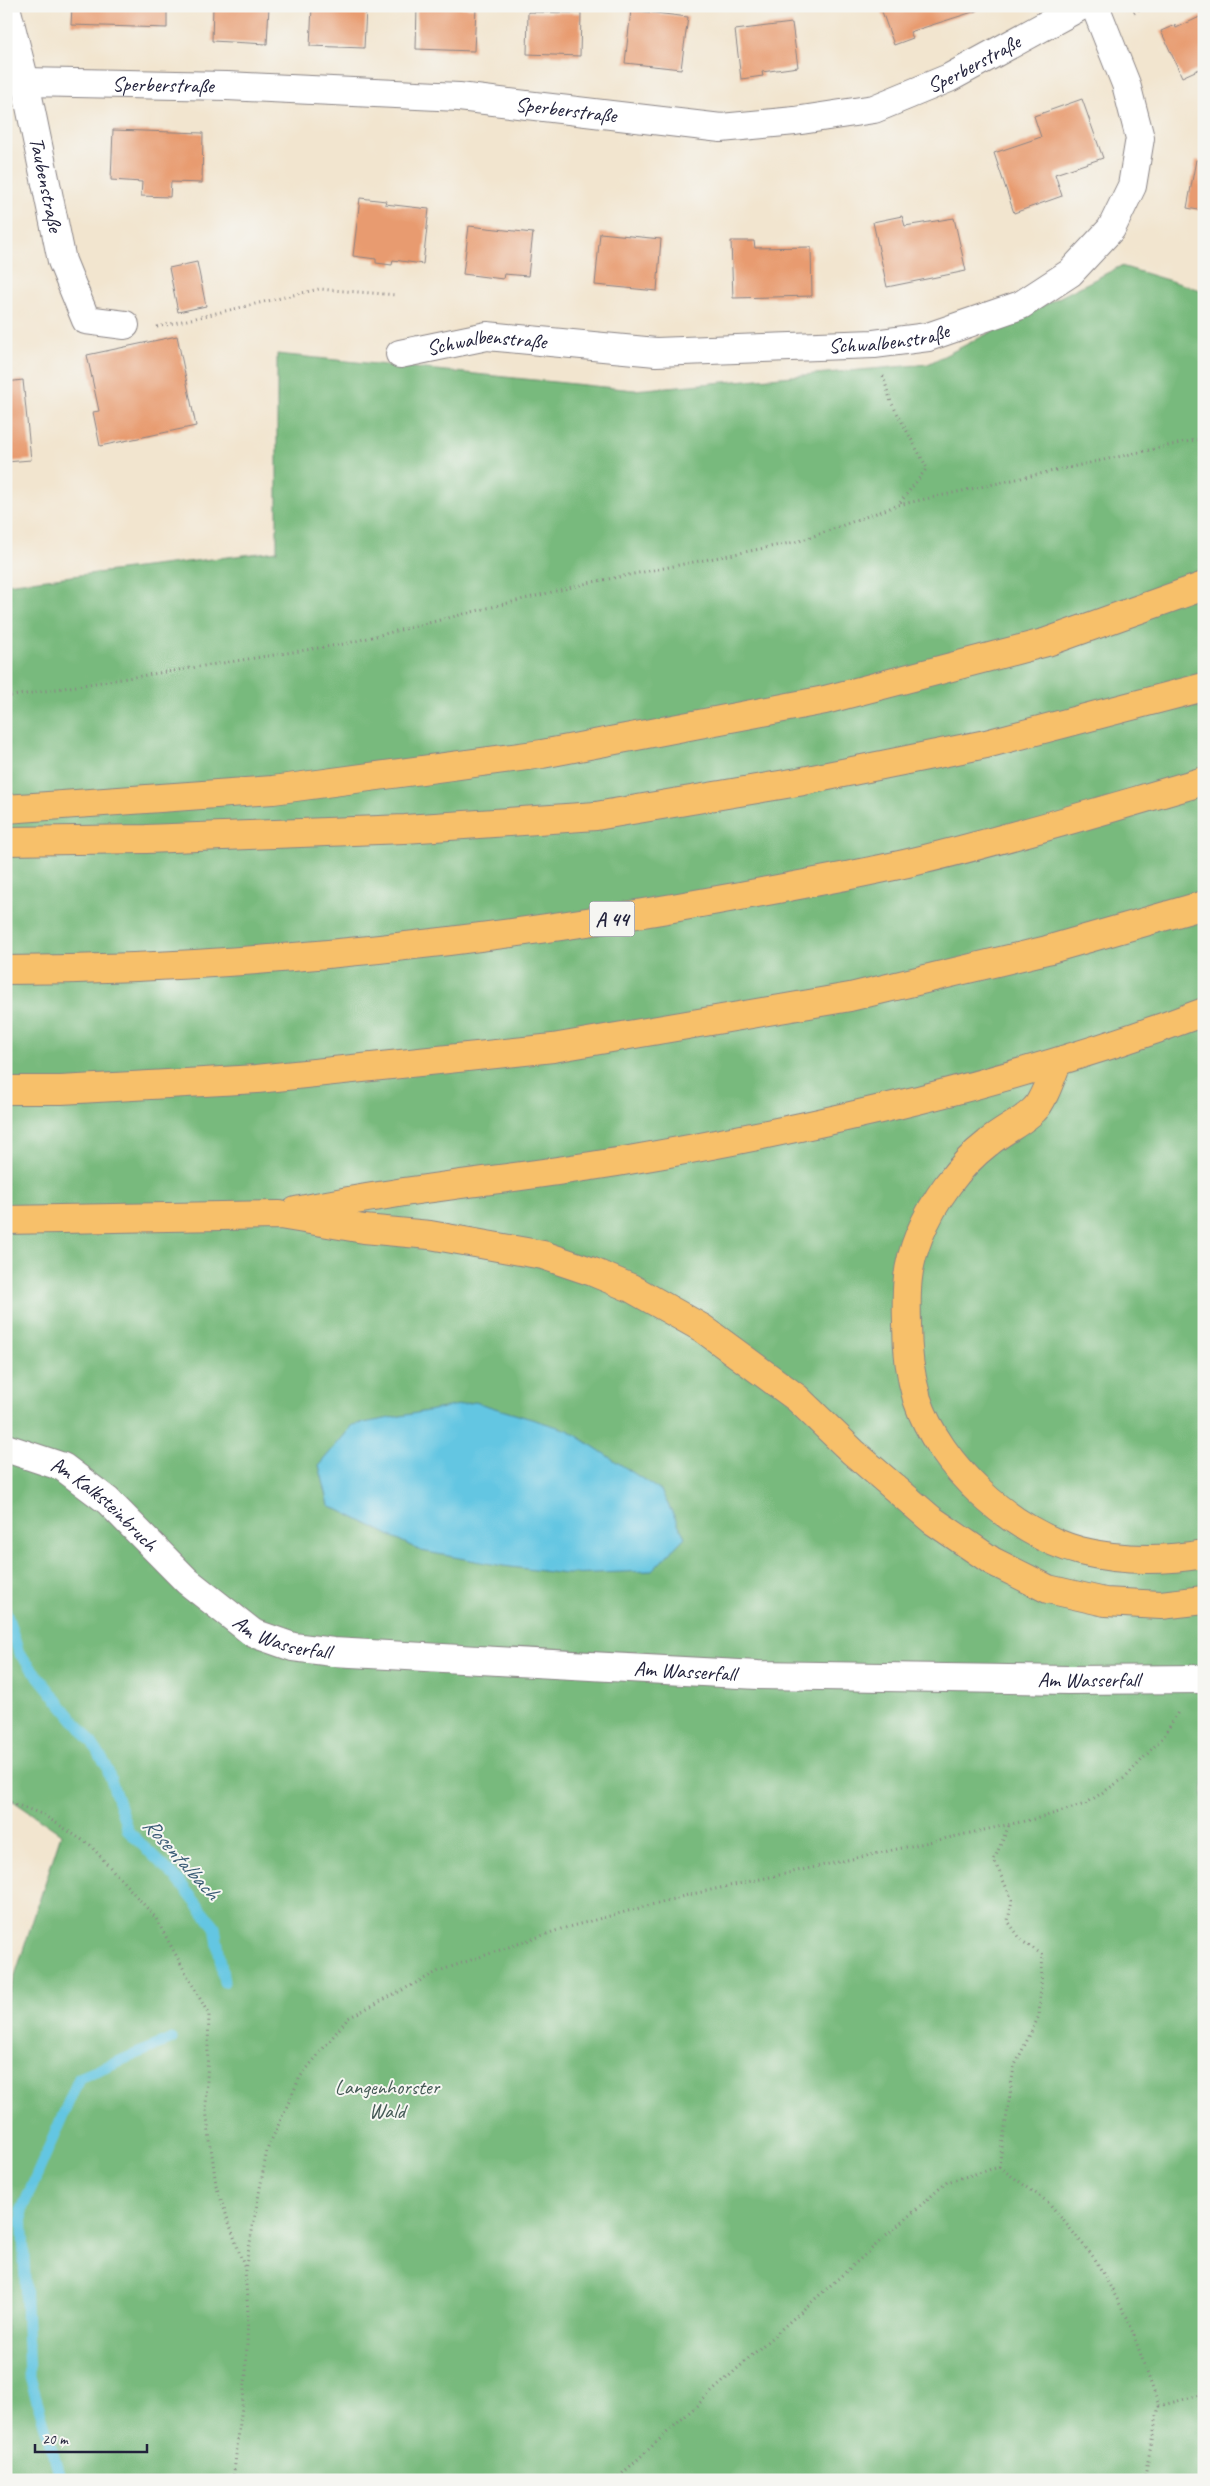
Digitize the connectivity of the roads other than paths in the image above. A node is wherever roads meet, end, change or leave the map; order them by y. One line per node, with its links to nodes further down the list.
1 (1081, 6): 4 (street, Sperberstraße)
2 (1095, 6): 6 (street, Schwalbenstraße)
3 (6, 7): 4 (street, Taubenstraße)
4 (25, 82): 5 (street, Taubenstraße)
5 (125, 325)
6 (400, 354)
7 (1204, 586): 10 (highway)
8 (1204, 687): 11 (highway)
9 (1204, 781): 13 (highway, A 44)
10 (6, 809)
11 (6, 841)
12 (1204, 905): 16 (highway)
13 (6, 970)
14 (1204, 1012): 15 (highway)
15 (1057, 1063): 17 (highway); 20 (highway)
16 (6, 1090)
17 (280, 1215): 18 (highway); 22 (highway)
18 (6, 1220)
19 (6, 1448): 21 (street, Am Kalksteinbruch)
20 (1204, 1554)
21 (187, 1581): 23 (street, Am Wasserfall)
22 (1204, 1600)
23 (1197, 1679)

